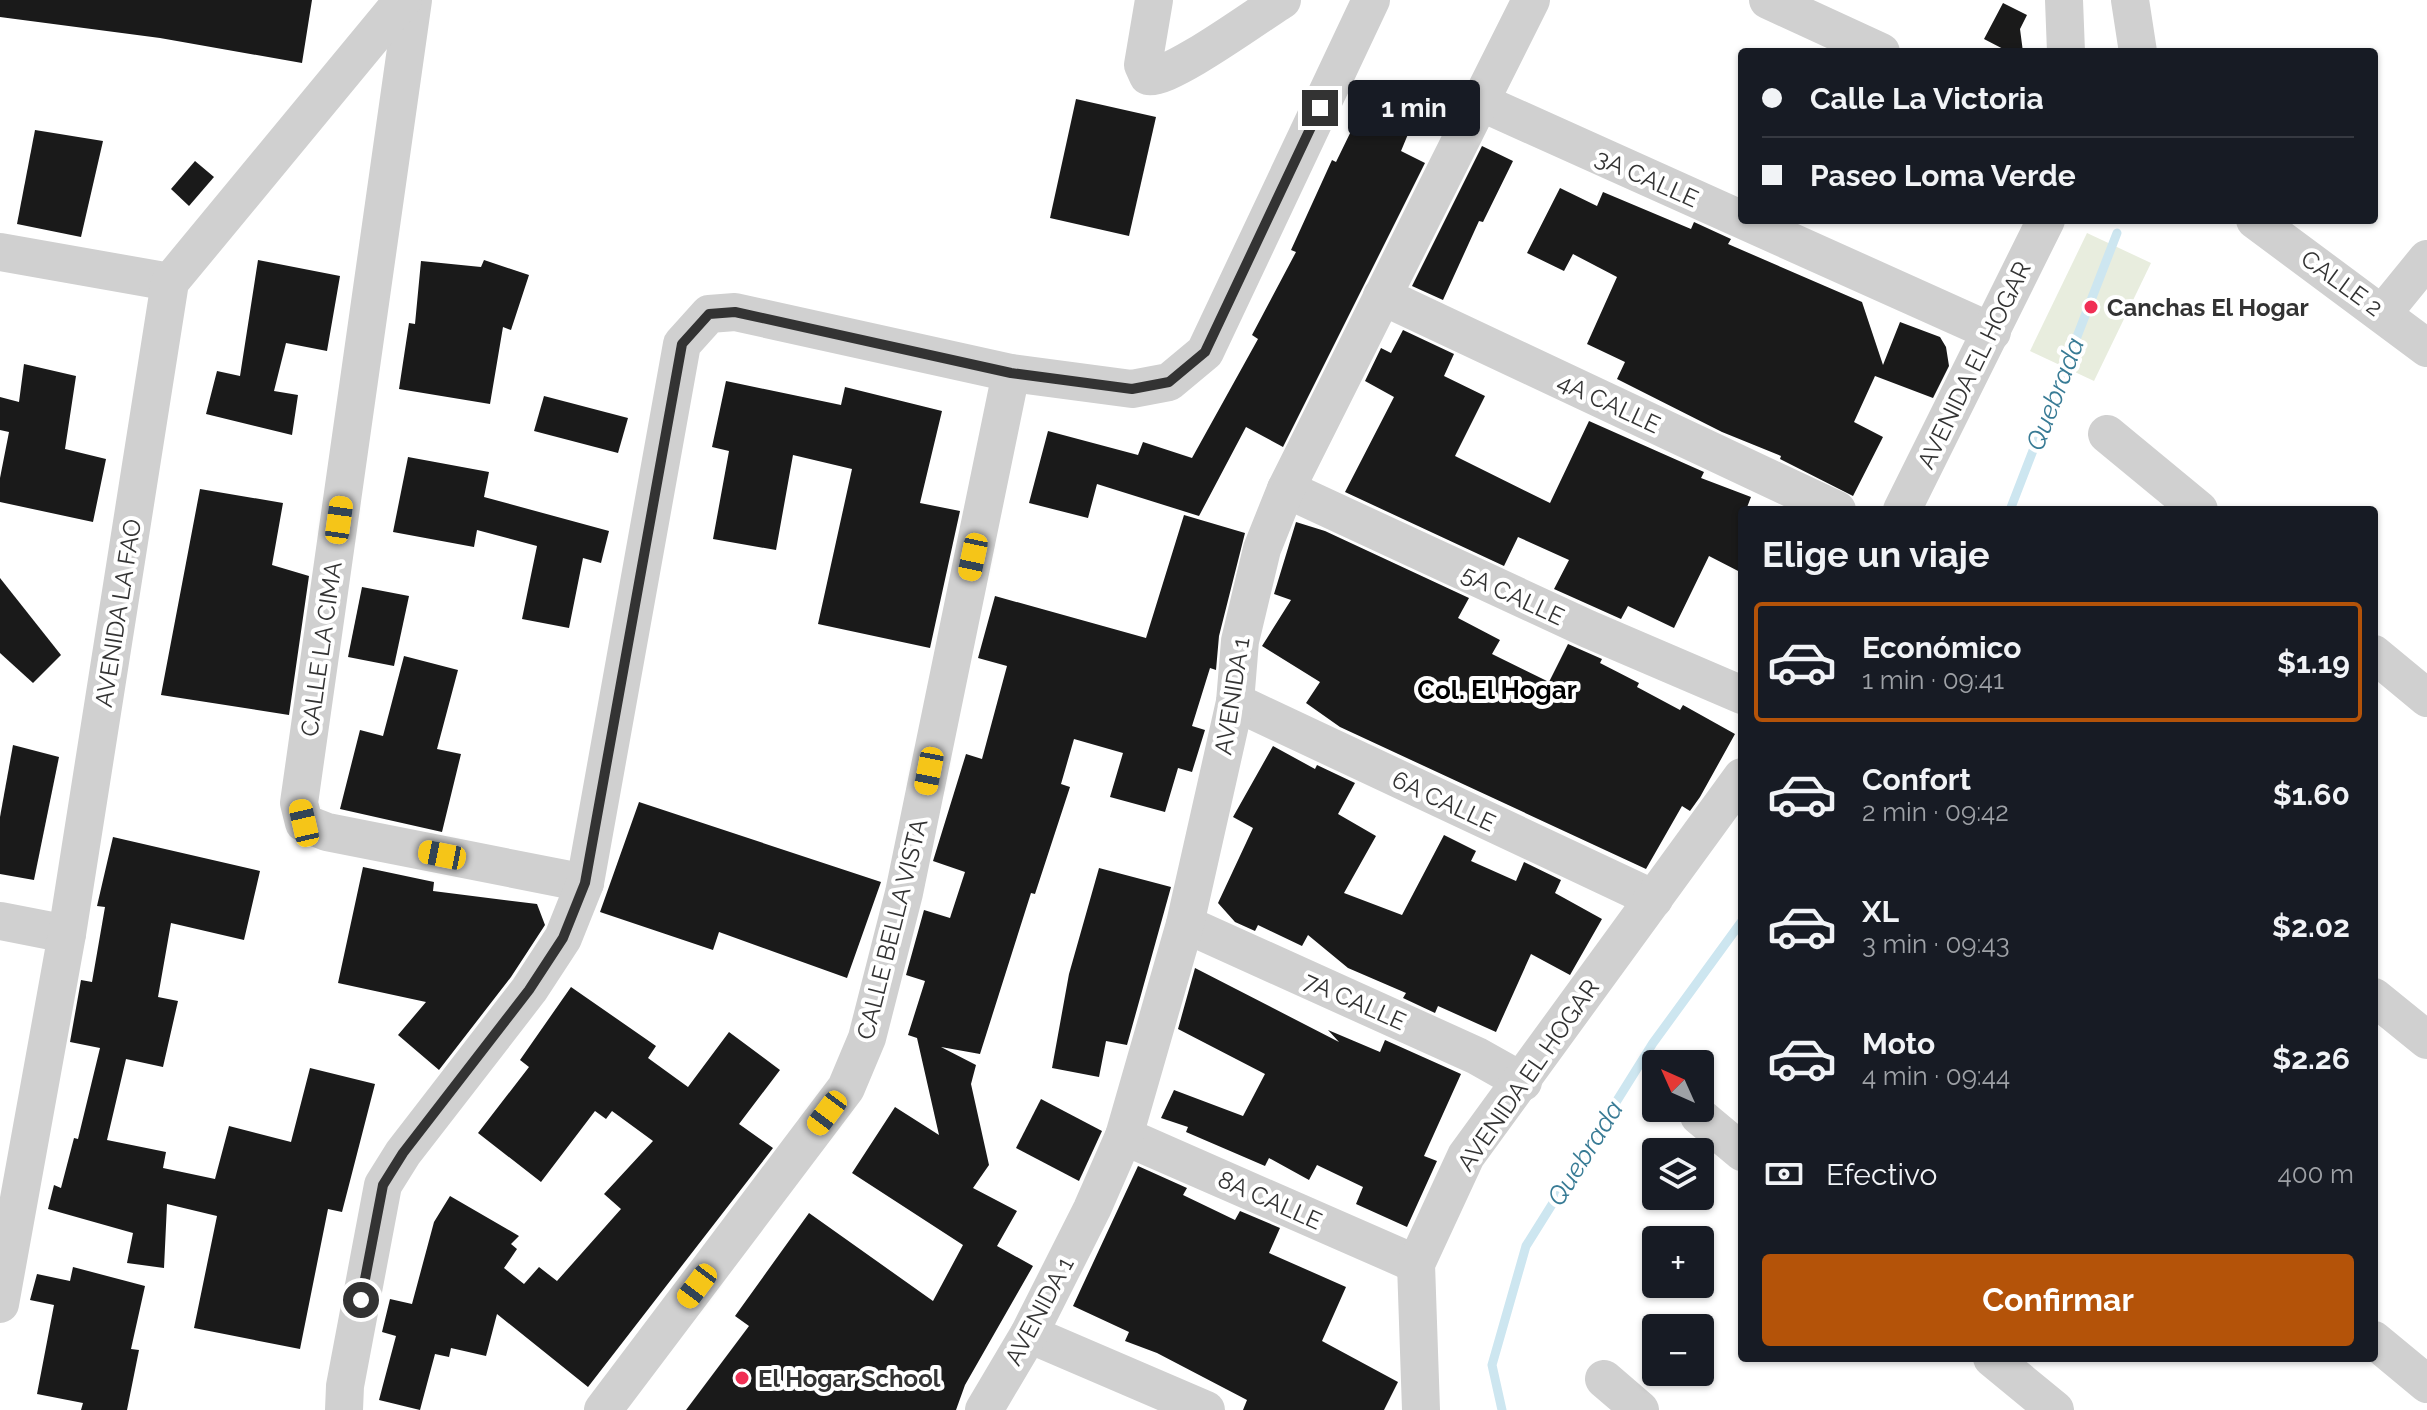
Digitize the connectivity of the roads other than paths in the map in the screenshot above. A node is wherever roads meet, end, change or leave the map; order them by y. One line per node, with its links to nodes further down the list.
1 (403, 0): 20 (street)
2 (413, 0): 36 (street, CALLE LA CIMA)
3 (1154, 0): 4 (street)
4 (1282, 0)
5 (1371, 0): 25 (street)
6 (1531, 0): 13 (street, AVENIDA 1)
7 (1768, 0): 10 (street)
8 (2064, 0): 11 (street)
9 (2130, 0): 12 (street)
10 (1872, 48)
11 (2066, 48)
12 (2137, 48)
13 (1478, 101): 14 (street, 3A CALLE); 21 (street, AVENIDA 1)
14 (1738, 218)
15 (1752, 224): 23 (street, 3A CALLE)
16 (2044, 224): 23 (street, AVENIDA EL HOGAR)
17 (2261, 224): 22 (street, CALLE 2)
18 (0, 252): 20 (street)
19 (2427, 259): 22 (street)
20 (170, 282): 40 (street, AVENIDA LA FAO)
21 (1382, 296): 27 (street, AVENIDA 1); 28 (street, 4A CALLE)
22 (2383, 313): 24 (street, CALLE 2)
23 (1992, 332): 29 (street, AVENIDA EL HOGAR)
24 (2427, 348)
25 (1011, 373): 36 (street); 55 (street, CALLE BELLA VISTA)
26 (2107, 434): 30 (street)
27 (1286, 489): 32 (street, 5A CALLE); 34 (street, AVENIDA 1)
28 (1828, 506)
29 (1904, 506)
30 (2194, 506)
31 (2378, 657): 33 (street)
32 (1738, 693)
33 (2427, 698)
34 (1235, 702): 37 (street, 6A CALLE); 39 (street, AVENIDA 1)
35 (1738, 783): 37 (street, AVENIDA EL HOGAR)
36 (585, 883): 54 (street)
37 (1654, 899): 43 (street, AVENIDA EL HOGAR)
38 (0, 921): 40 (street)
39 (1185, 924): 43 (street, 7A CALLE); 45 (street, AVENIDA 1)
40 (67, 934): 48 (street, AVENIDA LA FAO)
41 (2378, 1000): 42 (street)
42 (2427, 1040)
43 (1523, 1082): 47 (street, AVENIDA EL HOGAR)
44 (1706, 1122): 46 (street)
45 (1124, 1136): 47 (street, 8A CALLE); 49 (street, AVENIDA 1)
46 (1738, 1149)
47 (1416, 1264): 58 (street, AVENIDA EL HOGAR)
48 (0, 1304)
49 (1029, 1334): 56 (street, AVENIDA 1); 57 (street)
50 (2378, 1343): 53 (street)
51 (1997, 1362): 60 (street)
52 (1604, 1379): 59 (street)
53 (2427, 1384)
54 (344, 1410)
55 (603, 1410)
56 (984, 1410)
57 (1206, 1410)
58 (1421, 1410)
59 (1640, 1410)
60 (2055, 1410)

